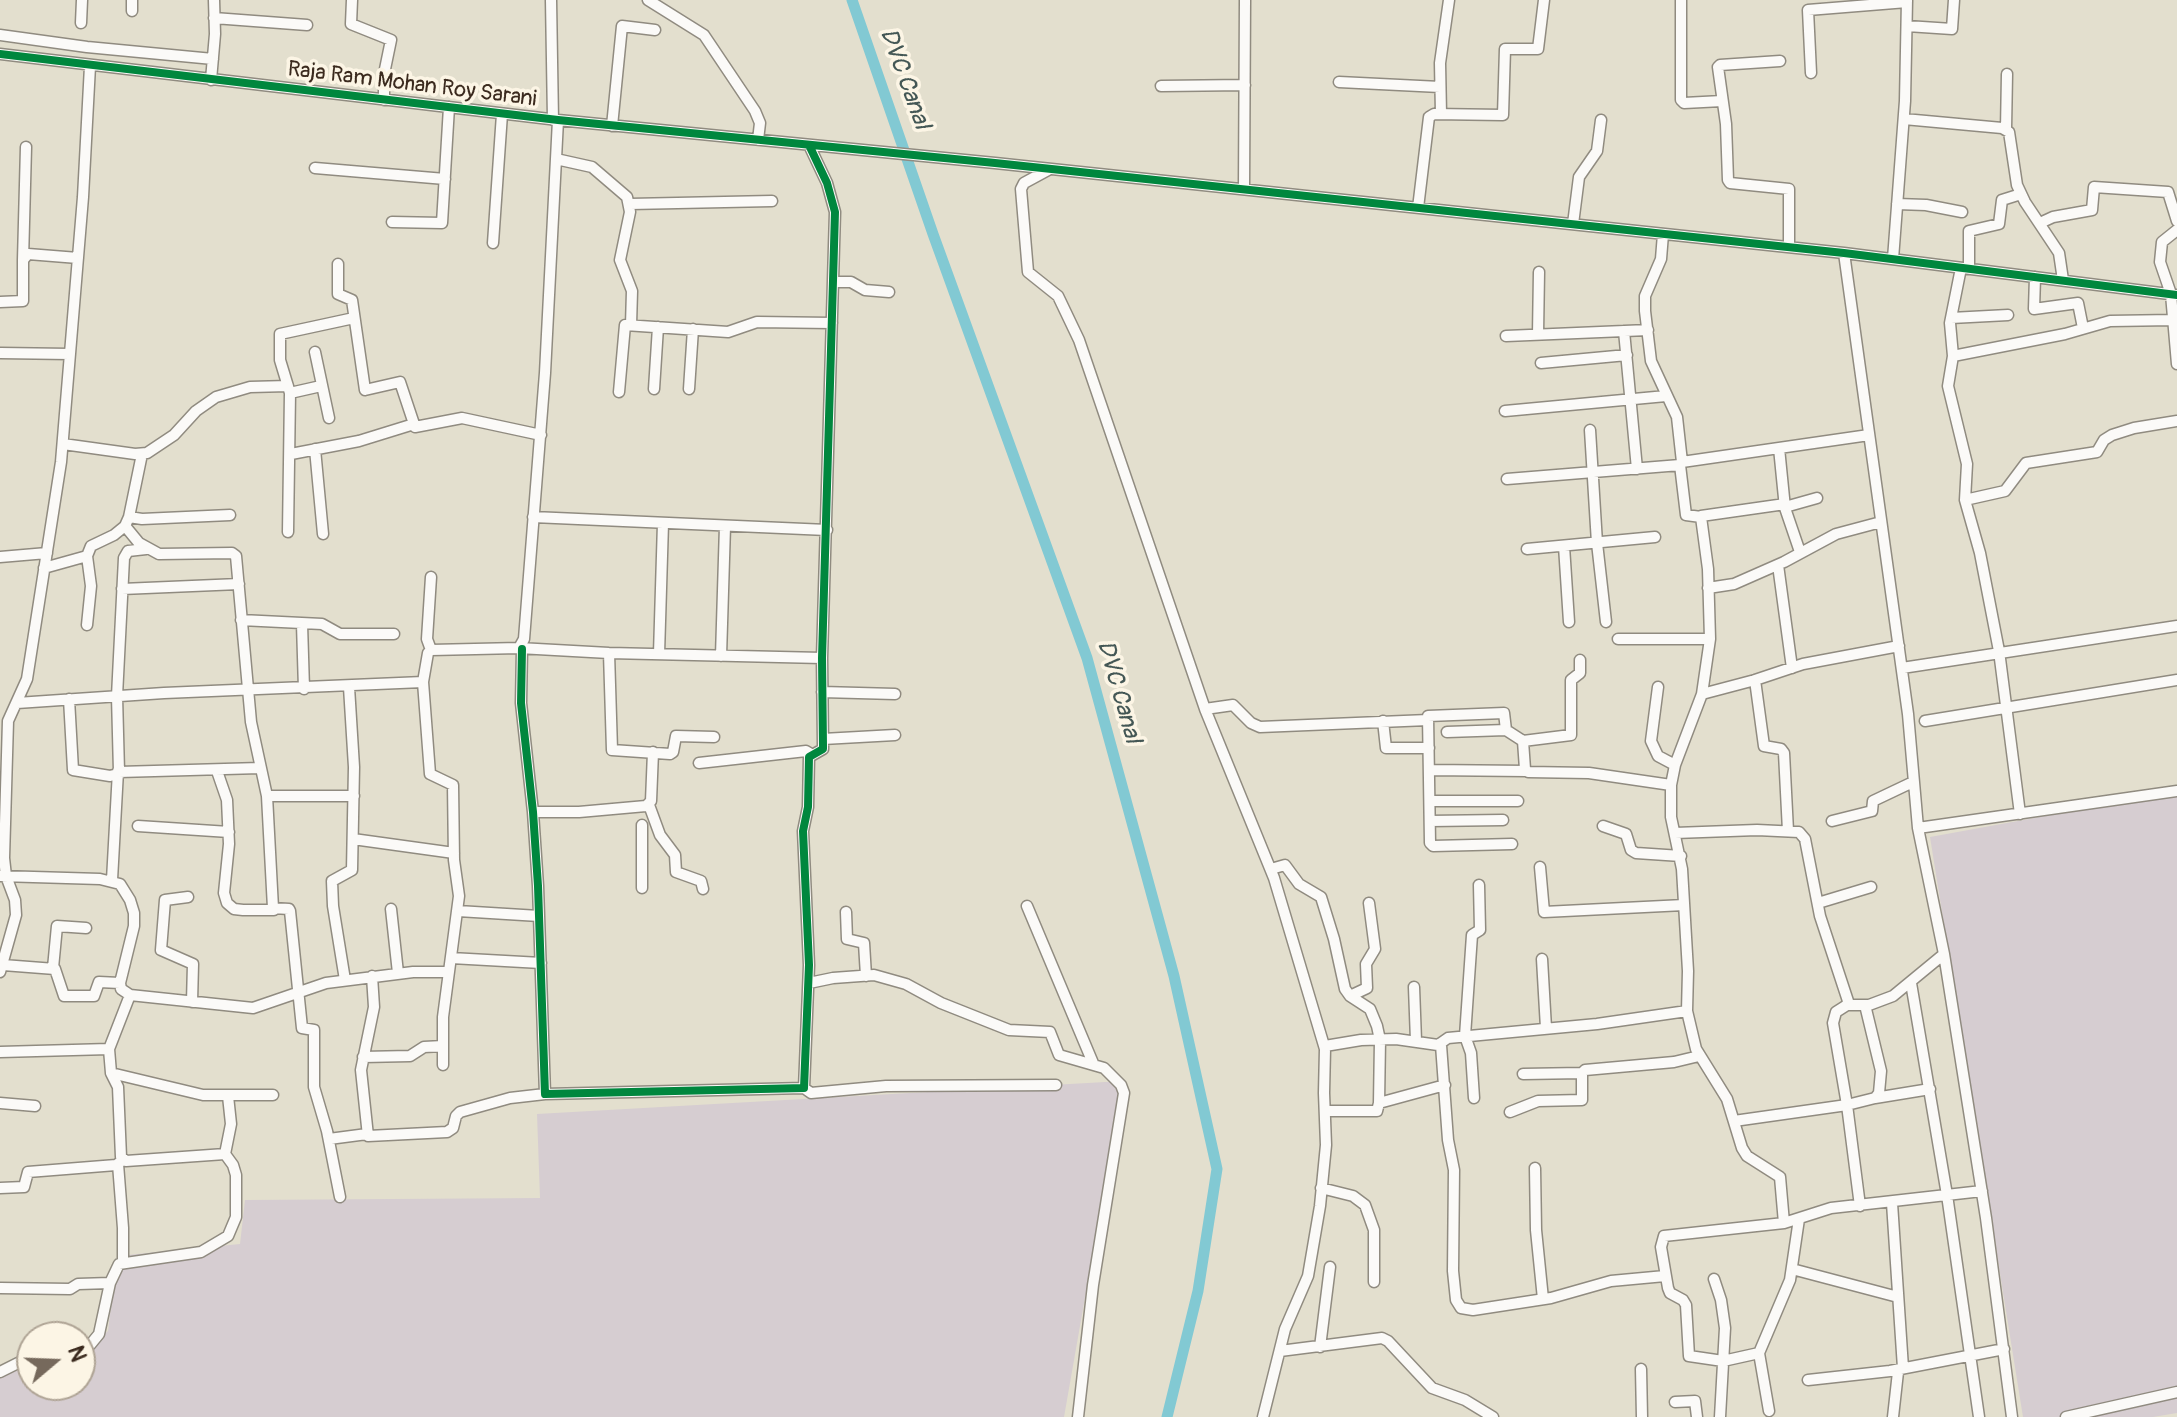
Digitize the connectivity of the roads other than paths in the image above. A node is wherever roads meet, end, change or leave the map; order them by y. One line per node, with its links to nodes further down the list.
1 (82, 0): 15 (street)
2 (214, 0): 14 (street)
3 (352, 0): 31 (street)
4 (551, 0): 37 (street)
5 (648, 0): 41 (street)
6 (1245, 0): 28 (street)
7 (1449, 0): 30 (street)
8 (1544, 0): 35 (street)
9 (1681, 0): 32 (street)
10 (1954, 0): 17 (street)
11 (1907, 1): 12 (street); 17 (street)
12 (1858, 3): 13 (street)
13 (1809, 4): 24 (street)
14 (214, 18): 16 (street); 21 (street)
15 (81, 23)
16 (307, 25)
17 (1907, 26): 36 (street)
18 (655, 30): 39 (street)
19 (0, 35): 21 (street)
20 (0, 54): 23 (street, Raja Ram Mohan Roy Sarani)
21 (213, 59): 26 (street)
22 (1780, 61): 32 (street)
23 (90, 66): 26 (street, Raja Ram Mohan Roy Sarani); 64 (street)
24 (1811, 73)
25 (2007, 74): 40 (street)
26 (211, 80): 31 (street, Raja Ram Mohan Roy Sarani)
27 (1339, 82): 30 (street)
28 (1245, 85): 29 (street); 48 (street)
29 (1161, 86)
30 (1440, 87): 35 (street)
31 (384, 100): 33 (street, Raja Ram Mohan Roy Sarani)
32 (1722, 101): 62 (street)
33 (449, 107): 34 (street, Raja Ram Mohan Roy Sarani); 47 (street)
34 (502, 114): 37 (street, Raja Ram Mohan Roy Sarani); 61 (street)
35 (1441, 114): 53 (street)
36 (1904, 119): 40 (street); 52 (street)
37 (556, 120): 39 (street, Raja Ram Mohan Roy Sarani); 44 (street)
38 (1601, 120): 58 (street)
39 (612, 126): 41 (street, Raja Ram Mohan Roy Sarani)
40 (2006, 129): 49 (street)
41 (758, 140): 42 (street, Raja Ram Mohan Roy Sarani)
42 (814, 146): 46 (street, Raja Ram Mohan Roy Sarani); 72 (street)
43 (26, 147): 66 (street)
44 (556, 159): 51 (street); 108 (street)
45 (315, 168): 47 (street)
46 (1049, 169): 48 (street, Raja Ram Mohan Roy Sarani); 180 (street)
47 (445, 179): 56 (street)
48 (1244, 189): 53 (street, Raja Ram Mohan Roy Sarani)
49 (2021, 194): 57 (street); 68 (street)
50 (772, 201): 51 (street)
51 (630, 204): 81 (street)
52 (1897, 204): 54 (street); 65 (street)
53 (1418, 208): 58 (street, Raja Ram Mohan Roy Sarani)
54 (1962, 212)
55 (2177, 221): 57 (street)
56 (392, 222)
57 (2040, 223): 71 (street)
58 (1573, 224): 60 (street, Raja Ram Mohan Roy Sarani)
59 (2177, 230): 74 (street)
60 (1663, 234): 62 (street, Raja Ram Mohan Roy Sarani); 85 (street)
61 (493, 243)
62 (1789, 247): 63 (street, Raja Ram Mohan Roy Sarani)
63 (1844, 253): 65 (street, Raja Ram Mohan Roy Sarani); 109 (street)
64 (78, 258): 66 (street); 91 (street)
65 (1893, 259): 68 (street, Raja Ram Mohan Roy Sarani)
66 (23, 260): 75 (street)
67 (338, 264): 77 (street)
68 (1965, 268): 70 (street, Raja Ram Mohan Roy Sarani); 78 (street)
69 (1539, 272): 87 (street)
70 (2035, 277): 71 (street, Raja Ram Mohan Roy Sarani); 83 (street)
71 (2063, 280): 74 (street, Raja Ram Mohan Roy Sarani)
72 (834, 282): 73 (street); 80 (street)
73 (889, 292)
74 (2174, 294): 79 (street)
75 (0, 302)
76 (2008, 315): 78 (street)
77 (354, 318): 97 (street); 106 (street)
78 (1951, 318): 93 (street)
79 (2173, 320): 83 (street); 95 (street)
80 (832, 323): 84 (street); 129 (street)
81 (631, 325): 82 (street); 100 (street)
82 (658, 327): 84 (street); 98 (street)
83 (2083, 328): 93 (street)
84 (693, 329): 99 (street)
85 (1648, 330): 86 (street); 101 (street)
86 (1624, 331): 87 (street); 92 (street)
87 (1538, 334): 88 (street)
88 (1506, 336)
89 (315, 352): 96 (street)
90 (0, 353): 91 (street)
91 (70, 354): 110 (street)
92 (1627, 355): 94 (street); 102 (street)
93 (1953, 356): 120 (street)
94 (1541, 363)
95 (2177, 364)
96 (321, 386): 97 (street); 104 (street)
97 (289, 389): 113 (street); 114 (street)
98 (654, 389)
99 (689, 389)
100 (619, 392)
101 (1666, 396): 102 (street); 115 (street)
102 (1631, 400): 103 (street); 116 (street)
103 (1505, 411)
104 (329, 418)
105 (2177, 421): 120 (street)
106 (414, 424): 108 (street); 112 (street)
107 (1590, 430): 117 (street)
108 (541, 435): 124 (street)
109 (1869, 435): 111 (street); 126 (street)
110 (63, 444): 113 (street); 138 (street)
111 (1779, 448): 115 (street); 121 (street)
112 (315, 449): 114 (street); 131 (street)
113 (142, 454): 125 (street)
114 (291, 454): 130 (street)
115 (1681, 464): 116 (street); 123 (street)
116 (1637, 469): 117 (street)
117 (1592, 472): 118 (street); 133 (street)
118 (1507, 479)
119 (1817, 498): 121 (street)
120 (1965, 500): 159 (street)
121 (1785, 505): 123 (street); 137 (street)
122 (230, 515): 125 (street)
123 (1701, 516): 145 (street)
124 (533, 517): 127 (street); 157 (street)
125 (127, 521): 135 (street); 139 (street)
126 (1881, 522): 137 (street); 156 (street)
127 (663, 523): 128 (street); 161 (street)
128 (725, 526): 129 (street); 162 (street)
129 (827, 530): 163 (street)
130 (288, 532)
131 (323, 534)
132 (1655, 537): 133 (street)
133 (1597, 543): 134 (street); 149 (street)
134 (1564, 546): 136 (street); 148 (street)
135 (146, 549): 144 (street); 146 (street)
136 (1527, 549)
137 (1800, 552): 141 (street)
138 (47, 553): 140 (street); 142 (street)
139 (87, 556): 142 (street); 151 (street)
140 (0, 557)
141 (1778, 565): 145 (street); 165 (street)
142 (44, 568): 179 (street)
143 (431, 577): 158 (street)
144 (239, 584): 146 (street); 147 (street)
145 (1708, 588): 155 (street)
146 (122, 589): 177 (street)
147 (241, 620): 150 (street); 173 (street)
148 (1569, 622)
149 (1606, 622)
150 (302, 624): 153 (street); 172 (street)
151 (87, 625)
152 (2177, 626): 159 (street)
153 (394, 634)
154 (1618, 639): 155 (street)
155 (1710, 639): 176 (street)
156 (1899, 646): 165 (street); 166 (street)
157 (520, 648): 158 (street); 160 (street); 210 (street)
158 (431, 650): 169 (street)
159 (1999, 651): 166 (street); 181 (street)
160 (609, 653): 161 (street); 193 (street)
161 (659, 654): 162 (street)
162 (721, 656): 163 (street)
163 (822, 658): 174 (street)
164 (1580, 660): 191 (street)
165 (1792, 668): 167 (street)
166 (1902, 668): 202 (street)
167 (1755, 680): 176 (street); 219 (street)
168 (2177, 680): 181 (street)
169 (423, 682): 170 (street); 224 (street)
170 (349, 687): 172 (street); 206 (street)
171 (1658, 687): 196 (street)
172 (304, 689): 173 (street)
173 (248, 691): 177 (street); 197 (street)
174 (822, 692): 175 (street); 190 (street)
175 (895, 694)
176 (1702, 694): 196 (street)
177 (117, 696): 178 (street); 201 (street)
178 (69, 699): 179 (street); 201 (street)
179 (17, 703): 189 (street)
180 (1205, 709): 183 (street); 227 (street)
181 (2007, 709): 184 (street); 211 (street)
182 (1428, 720): 183 (street); 185 (street); 192 (street)
183 (1383, 721): 192 (street)
184 (1925, 721)
185 (1506, 730): 186 (street); 191 (street)
186 (1447, 732)
187 (895, 735): 190 (street)
188 (714, 737): 193 (street)
189 (4, 738): 228 (street)
190 (823, 739): 194 (street)
191 (1523, 741): 200 (street)
192 (1429, 748): 198 (street)
193 (653, 752): 209 (street)
194 (811, 754): 195 (street); 257 (street)
195 (699, 763)
196 (1675, 765): 203 (street)
197 (260, 768): 199 (street); 205 (street)
198 (1429, 770): 200 (street); 207 (street)
199 (217, 771): 201 (street); 220 (street)
200 (1527, 771): 203 (street)
201 (119, 773): 229 (street)
202 (1913, 782): 214 (street); 218 (street)
203 (1671, 785): 221 (street)
204 (2177, 791): 211 (street)
205 (267, 796): 206 (street); 240 (street)
206 (354, 796): 222 (street)
207 (1430, 801): 208 (street); 213 (street)
208 (1518, 801)
209 (649, 805): 210 (street); 233 (street)
210 (533, 812): 243 (street)
211 (2020, 814): 218 (street)
212 (1503, 820): 213 (street)
213 (1430, 821): 223 (street)
214 (1832, 821)
215 (642, 825): 232 (street)
216 (138, 826): 220 (street)
217 (1603, 826): 225 (street)
218 (1918, 828): 245 (street)
219 (1788, 831): 221 (street); 236 (street)
220 (229, 832): 240 (street)
221 (1675, 833): 225 (street)
222 (353, 839): 224 (street); 255 (street)
223 (1512, 844)
224 (454, 853): 241 (street)
225 (1681, 856): 237 (street)
226 (1540, 867): 237 (street)
227 (1271, 869): 262 (street); 273 (street)
228 (3, 876): 229 (street); 250 (street)
229 (112, 880): 256 (street)
230 (1479, 885): 268 (street)
231 (1871, 887): 236 (street)
232 (642, 888)
233 (703, 889)
234 (188, 897): 263 (street)
235 (1369, 903): 262 (street)
236 (1818, 903): 264 (street)
237 (1684, 905): 266 (street)
238 (1027, 906): 278 (street)
239 (391, 909): 252 (street)
240 (274, 910): 260 (street)
241 (458, 911): 243 (street); 246 (street)
242 (846, 912): 254 (street)
243 (539, 916): 248 (street)
244 (86, 928): 249 (street)
245 (1944, 954): 258 (street); 306 (street)
246 (451, 958): 248 (street); 251 (street)
247 (1542, 959): 267 (street)
248 (541, 963): 287 (street)
249 (53, 968): 250 (street); 256 (street)
250 (1, 969)
251 (449, 972): 252 (street); 272 (street)
252 (398, 973): 253 (street)
253 (372, 976): 255 (street); 277 (street)
254 (866, 976): 257 (street); 278 (street)
255 (345, 980): 260 (street)
256 (120, 983): 261 (street)
257 (809, 983): 285 (street)
258 (1911, 983): 265 (street); 286 (street)
259 (1414, 987): 270 (street)
260 (298, 992): 263 (street); 300 (street)
261 (130, 995): 263 (street); 274 (street)
262 (1350, 996): 269 (street)
263 (192, 1002)
264 (1847, 1005): 265 (street); 294 (street)
265 (1865, 1005): 291 (street)
266 (1687, 1011): 267 (street); 276 (street)
267 (1546, 1028): 268 (street)
268 (1465, 1036): 271 (street); 290 (street)
269 (1380, 1040): 270 (street); 273 (street); 293 (street)
270 (1416, 1041): 271 (street)
271 (1441, 1045): 284 (street)
272 (443, 1046): 277 (street); 279 (street)
273 (1325, 1046): 296 (street)
274 (109, 1049): 275 (street); 280 (street)
275 (0, 1052)
276 (1699, 1056): 281 (street); 298 (street)
277 (363, 1057): 299 (street)
278 (1093, 1063): 336 (street)
279 (443, 1065)
280 (111, 1073): 289 (street); 302 (street)
281 (1582, 1073): 282 (street); 297 (street)
282 (1523, 1074)
283 (1056, 1085): 285 (street)
284 (1445, 1085): 293 (street); 322 (street)
285 (804, 1088): 287 (street)
286 (1930, 1089): 291 (street); 307 (street)
287 (545, 1094): 299 (street)
288 (273, 1095): 289 (street)
289 (228, 1096): 301 (street)
290 (1474, 1098)
291 (1875, 1098): 294 (street)
292 (0, 1103): 295 (street)
293 (1379, 1103): 296 (street)
294 (1847, 1105): 298 (street); 310 (street)
295 (35, 1106)
296 (1325, 1111): 305 (street)
297 (1510, 1112)
298 (1734, 1121): 312 (street)
299 (367, 1134): 300 (street)
300 (329, 1139): 308 (street)
301 (225, 1154): 302 (street); 313 (street)
302 (120, 1162): 304 (street); 313 (street)
303 (1535, 1168): 322 (street)
304 (0, 1188)
305 (1321, 1188): 318 (street); 326 (street)
306 (1982, 1191): 307 (street); 325 (street)
307 (1947, 1195): 309 (street); 328 (street)
308 (340, 1197)
309 (1892, 1203): 310 (street); 321 (street)
310 (1860, 1206): 311 (street)
311 (1799, 1219): 312 (street); 315 (street)
312 (1784, 1223): 316 (street)
313 (123, 1262): 319 (street)
314 (1330, 1267): 324 (street)
315 (1792, 1269): 321 (street); 327 (street)
316 (1665, 1276): 322 (street); 329 (street)
317 (1714, 1279): 329 (street)
318 (1374, 1282)
319 (110, 1283): 320 (street); 323 (street)
320 (0, 1288)
321 (1898, 1297): 330 (street)
322 (1543, 1299)
323 (96, 1338)
324 (1320, 1347): 326 (street); 338 (street)
325 (2004, 1349): 328 (street); 344 (street)
326 (1280, 1351): 337 (street)
327 (1759, 1353): 329 (street); 335 (street)
328 (1971, 1355): 330 (street); 343 (street)
329 (1723, 1361): 341 (street)
330 (1903, 1368): 332 (street); 342 (street)
331 (1641, 1369): 339 (street)
332 (1808, 1380)
333 (2177, 1392): 345 (street)
334 (1675, 1402): 340 (street)
335 (1769, 1411)
336 (1078, 1417)
337 (1263, 1417)
338 (1493, 1417)
339 (1642, 1417)
340 (1697, 1417)
341 (1720, 1417)
342 (1893, 1417)
343 (1979, 1417)
344 (2012, 1417)
345 (2066, 1417)

